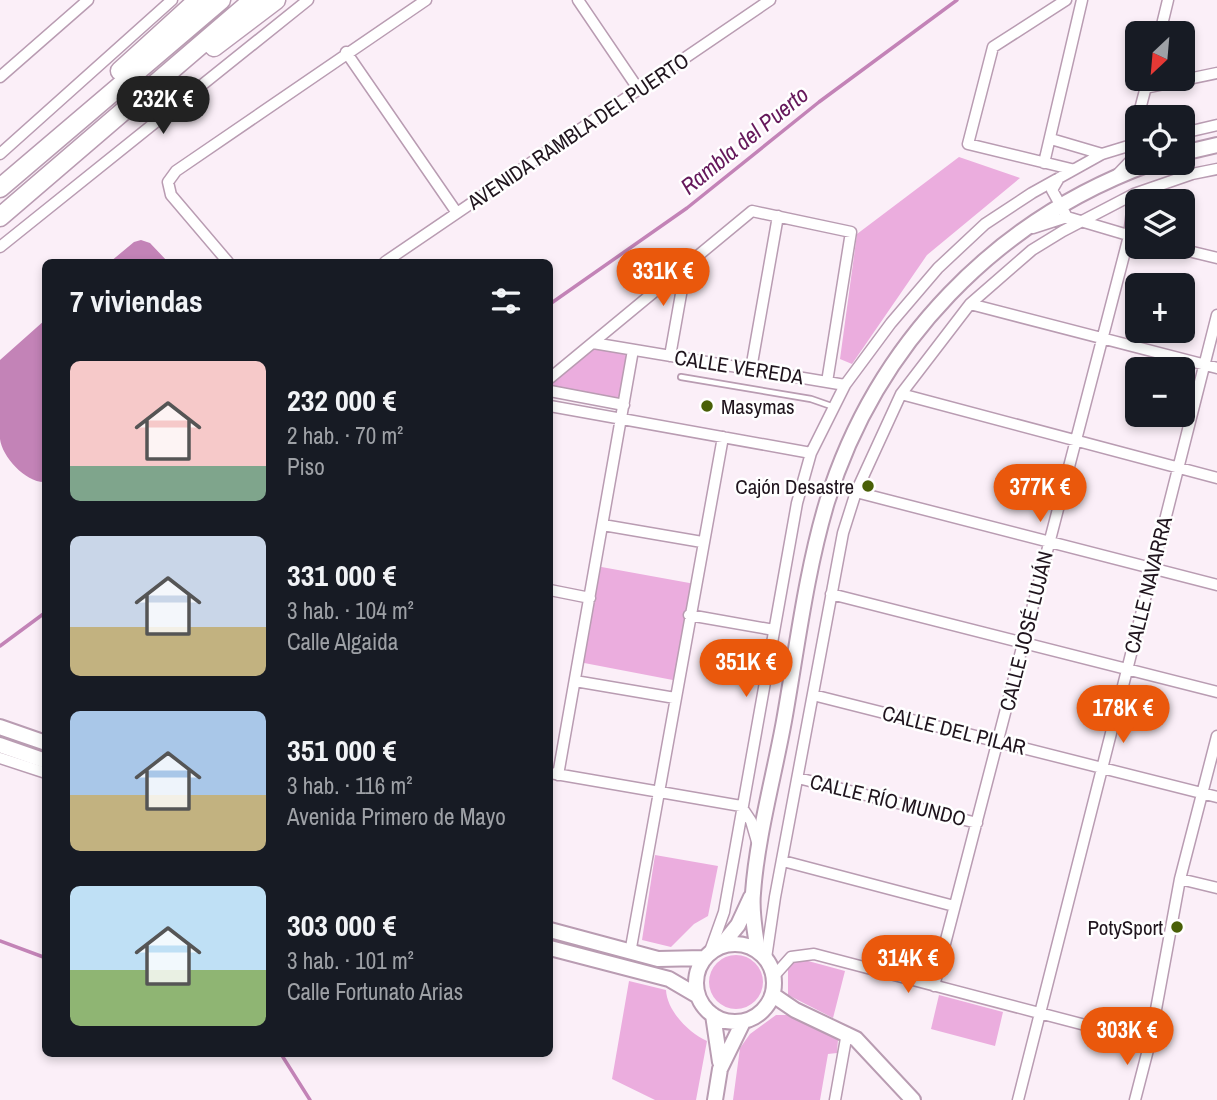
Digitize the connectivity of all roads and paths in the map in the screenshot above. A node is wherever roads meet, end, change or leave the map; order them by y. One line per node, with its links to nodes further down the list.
1 (88, 0): 19 (street)
2 (172, 0): 27 (street)
3 (198, 0): 36 (highway)
4 (221, 0): 36 (highway)
5 (253, 0): 15 (highway)
6 (276, 0): 15 (highway)
7 (308, 0): 47 (street)
8 (426, 0): 16 (street)
9 (578, 0): 20 (street)
10 (770, 0): 20 (street, AVENIDA RAMBLA DEL PUERTO)
11 (1066, 0): 29 (street)
12 (1082, 0): 23 (street)
13 (1168, 0): 14 (street)
14 (1163, 21)
15 (197, 48): 44 (highway)
16 (346, 52): 42 (street); 50 (street)
17 (1217, 73): 18 (street)
18 (1195, 76)
19 (0, 77)
20 (639, 90): 42 (street, AVENIDA RAMBLA DEL PUERTO)
21 (1217, 125): 22 (street)
22 (1195, 130)
23 (1051, 139): 28 (street); 29 (street)
24 (1217, 145): 26 (main road)
25 (1125, 147): 28 (street)
26 (1195, 150)
27 (0, 154)
28 (1102, 154): 31 (street)
29 (1044, 163): 31 (street)
30 (1125, 167): 35 (street)
31 (1071, 169): 34 (street)
32 (1217, 169): 37 (street)
33 (1125, 173): 35 (main road)
34 (1061, 176): 38 (street); 39 (street)
35 (1116, 176): 41 (main road)
36 (0, 186)
37 (1148, 189)
38 (1052, 190): 39 (street); 41 (street)
39 (1032, 193): 66 (street)
40 (1125, 199): 45 (street)
41 (1063, 211): 45 (street); 111 (main road)
42 (457, 213): 51 (street, AVENIDA RAMBLA DEL PUERTO)
43 (778, 216): 53 (street); 62 (street); 65 (street)
44 (0, 217)
45 (1080, 222): 46 (street); 54 (street)
46 (1125, 235)
47 (0, 247)
48 (1195, 253): 49 (street)
49 (1217, 258)
50 (225, 259)
51 (389, 259)
52 (1126, 259): 56 (street, CALLE JOSÉ LUJÁN)
53 (686, 266): 57 (street); 59 (street)
54 (970, 304): 56 (street); 68 (street)
55 (1217, 315): 60 (street, CALLE NAVARRA)
56 (1102, 339): 60 (street); 74 (street, CALLE JOSÉ LUJÁN)
57 (593, 343): 58 (street, CALLE VEREDA); 63 (street)
58 (633, 350): 59 (street, CALLE VEREDA); 69 (street)
59 (670, 356): 62 (street, CALLE VEREDA)
60 (1204, 365): 61 (street); 76 (street, CALLE NAVARRA)
61 (1217, 368)
62 (751, 369): 65 (street, CALLE VEREDA)
63 (553, 376)
64 (681, 377): 71 (lane)
65 (827, 382): 66 (street, CALLE VEREDA)
66 (845, 385): 71 (street)
67 (553, 392): 69 (street)
68 (901, 394): 74 (street); 78 (street)
69 (624, 405): 72 (street)
70 (553, 407): 72 (street)
71 (835, 407): 75 (street)
72 (622, 420): 73 (street); 79 (street)
73 (723, 437): 75 (street); 80 (street)
74 (1074, 441): 76 (street); 81 (street, CALLE JOSÉ LUJÁN)
75 (811, 453): 88 (street)
76 (1178, 468): 77 (street); 82 (street, CALLE NAVARRA)
77 (1217, 478)
78 (856, 492): 81 (street); 85 (street)
79 (603, 525): 80 (street); 86 (street)
80 (702, 542): 87 (street)
81 (1048, 542): 82 (street); 89 (street, CALLE JOSÉ LUJÁN)
82 (1152, 568): 83 (street); 90 (street, CALLE NAVARRA)
83 (1217, 585)
84 (553, 591): 86 (street)
85 (831, 594): 89 (street); 93 (street)
86 (590, 598): 91 (street)
87 (689, 615): 88 (street); 94 (street)
88 (774, 631): 109 (street)
89 (1024, 643): 90 (street); 98 (street, CALLE JOSÉ LUJÁN)
90 (1127, 668): 92 (street); 102 (street, CALLE NAVARRA)
91 (575, 681): 94 (street); 104 (street)
92 (1217, 692)
93 (813, 695): 98 (street, CALLE DEL PILAR); 105 (street)
94 (676, 698): 107 (street)
95 (0, 727): 97 (main road)
96 (1217, 736): 106 (street)
97 (42, 742)
98 (998, 742): 102 (street, CALLE DEL PILAR); 110 (street, CALLE JOSÉ LUJÁN)
99 (0, 745): 101 (main road)
100 (0, 758): 103 (street)
101 (42, 760)
102 (1101, 768): 106 (street, CALLE DEL PILAR); 126 (street, CALLE NAVARRA)
103 (42, 772)
104 (554, 774): 107 (street)
105 (798, 778): 110 (street, CALLE RÍO MUNDO); 112 (street)
106 (1202, 793): 108 (street, CALLE DEL PILAR); 113 (street)
107 (659, 794): 109 (street); 119 (street)
108 (1217, 797)
109 (741, 806): 111 (street); 120 (street)
110 (977, 823): 116 (street, CALLE JOSÉ LUJÁN)
111 (760, 853): 115 (main road)
112 (783, 861): 116 (street); 121 (street)
113 (1180, 879): 114 (street); 130 (street)
114 (1217, 888)
115 (753, 893): 120 (main road); 121 (main road)
116 (954, 906): 123 (street, CALLE JOSÉ LUJÁN)
117 (553, 931): 119 (main road)
118 (553, 949): 124 (main road)
119 (630, 953): 120 (main road)
120 (711, 953): 121 (main road); 124 (main road)
121 (762, 954): 122 (main road)
122 (774, 976): 123 (street); 125 (main road)
123 (934, 986): 126 (street)
124 (698, 996): 127 (main road)
125 (770, 1001): 128 (main road); 129 (main road)
126 (1040, 1014): 130 (street); 135 (street, CALLE NAVARRA)
127 (713, 1015): 128 (main road); 131 (main road)
128 (743, 1021): 131 (main road)
129 (847, 1034): 133 (street); 134 (main road)
130 (1150, 1042): 136 (street)
131 (720, 1069): 132 (main road)
132 (715, 1100)
133 (835, 1100)
134 (913, 1100)
135 (1018, 1100)
136 (1135, 1100)

